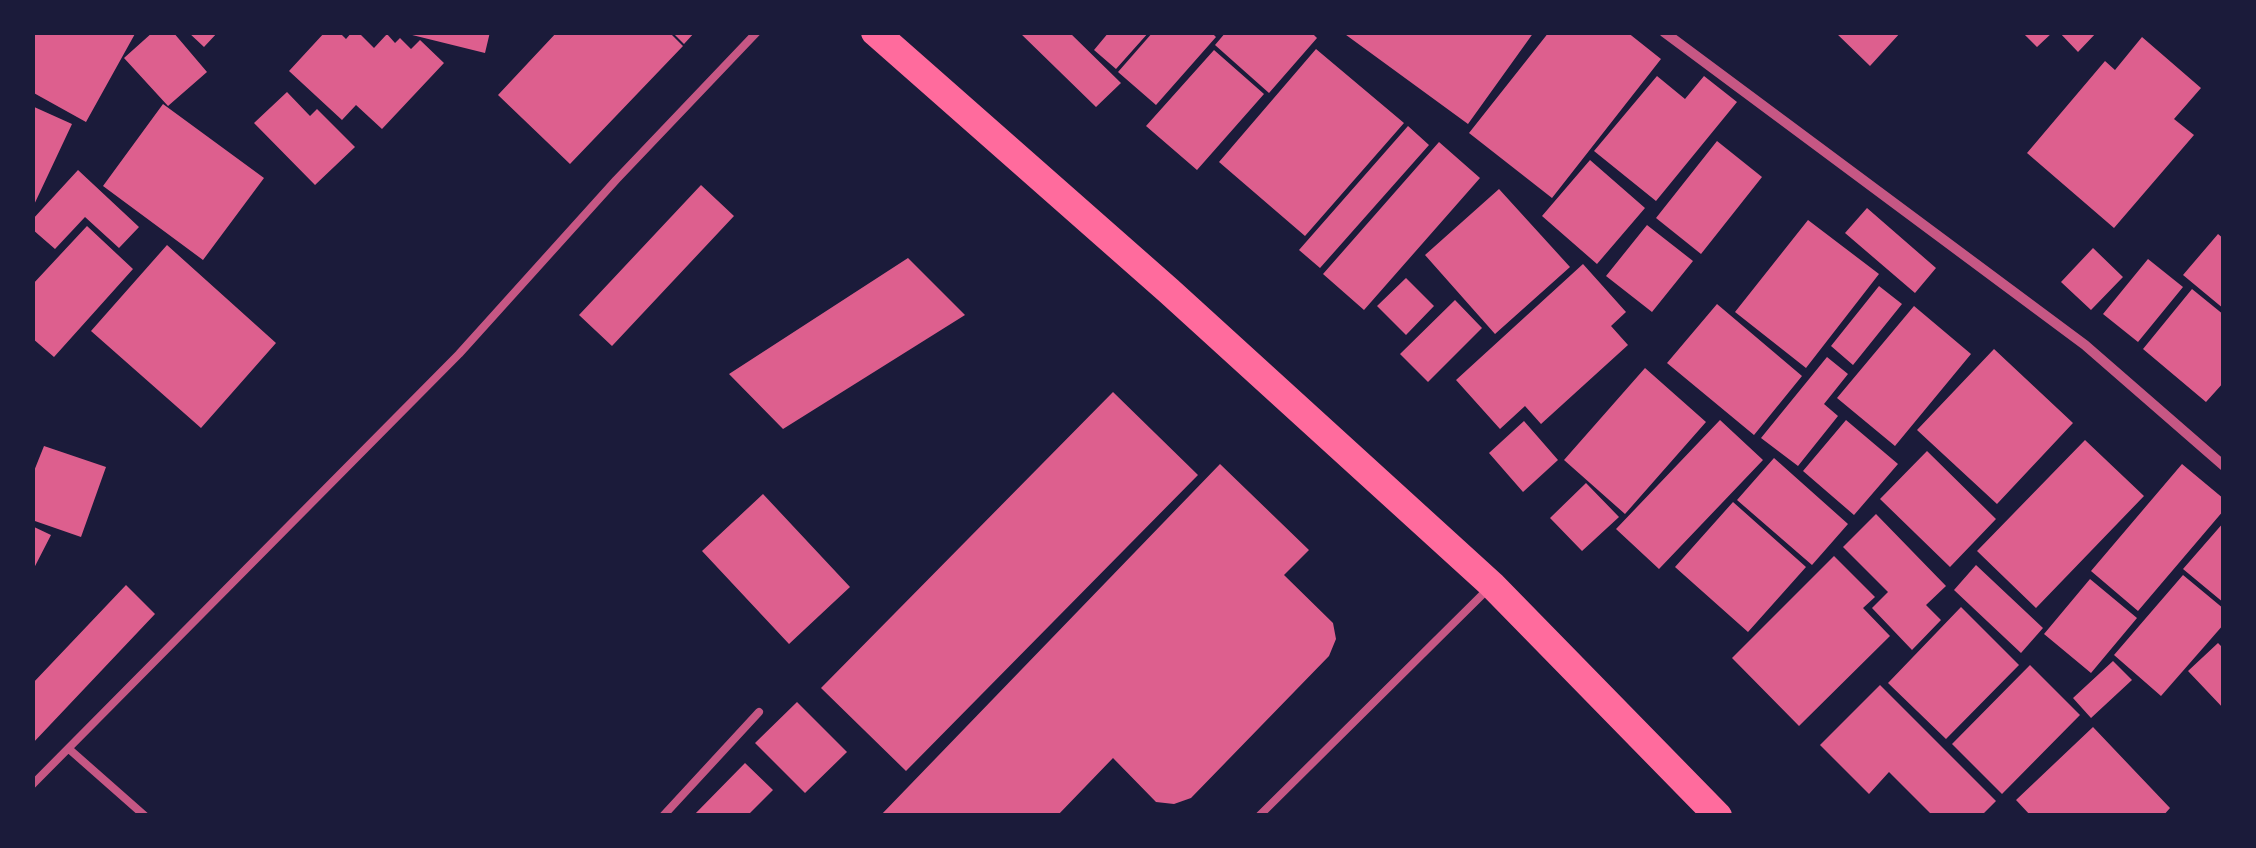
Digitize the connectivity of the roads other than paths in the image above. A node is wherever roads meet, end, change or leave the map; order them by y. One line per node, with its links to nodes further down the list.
1 (757, 32): 7 (lane)
2 (875, 32): 5 (highway)
3 (1664, 32): 4 (street)
4 (2224, 466)
5 (1492, 585): 11 (lane); 12 (highway)
6 (759, 712): 10 (lane)
7 (69, 749): 8 (lane); 9 (lane)
8 (32, 785)
9 (146, 816)
10 (662, 816)
11 (1259, 816)
12 (1718, 816)

